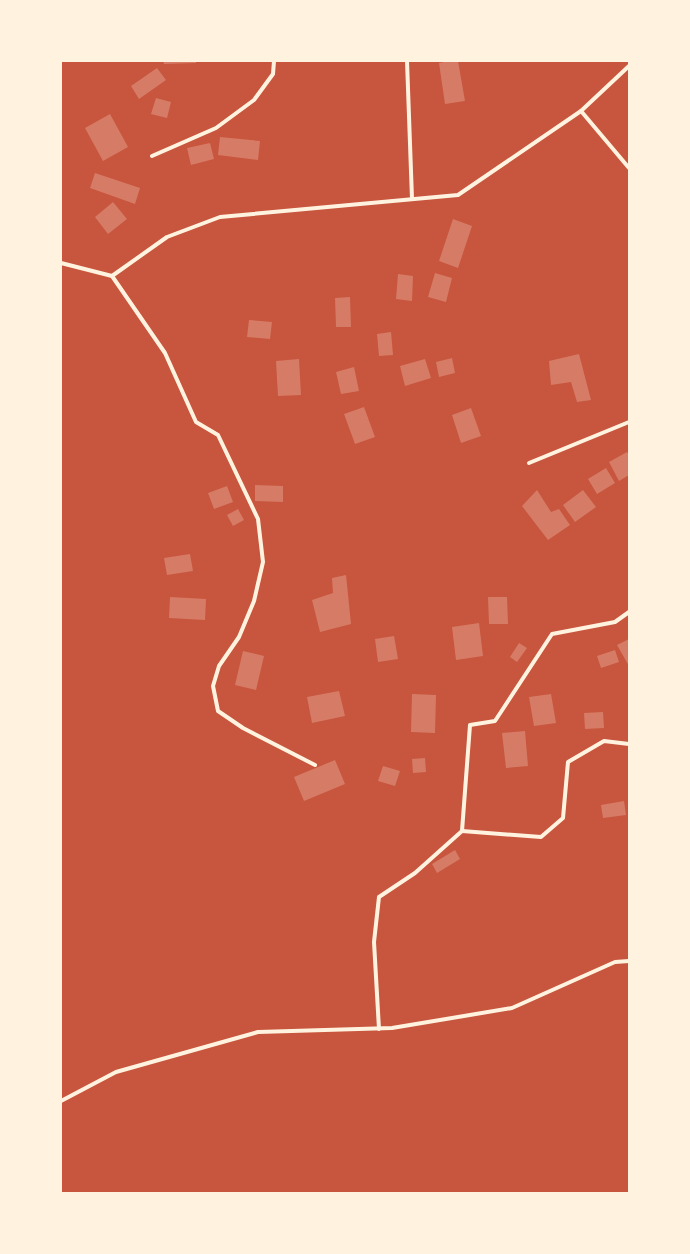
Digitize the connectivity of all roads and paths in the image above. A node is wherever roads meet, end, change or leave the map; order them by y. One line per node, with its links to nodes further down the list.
1 (274, 61): 5 (street)
2 (407, 61): 7 (street)
3 (629, 66): 4 (street)
4 (581, 111): 6 (street); 7 (street)
5 (152, 156)
6 (629, 168)
7 (412, 199): 9 (street)
8 (61, 263): 9 (street)
9 (112, 276): 14 (street)
10 (629, 422): 11 (street)
11 (529, 464)
12 (629, 612): 15 (street)
13 (629, 744): 15 (street)
14 (315, 765)
15 (462, 831): 17 (street)
16 (629, 961): 17 (street)
17 (379, 1029): 18 (street)
18 (61, 1101)

